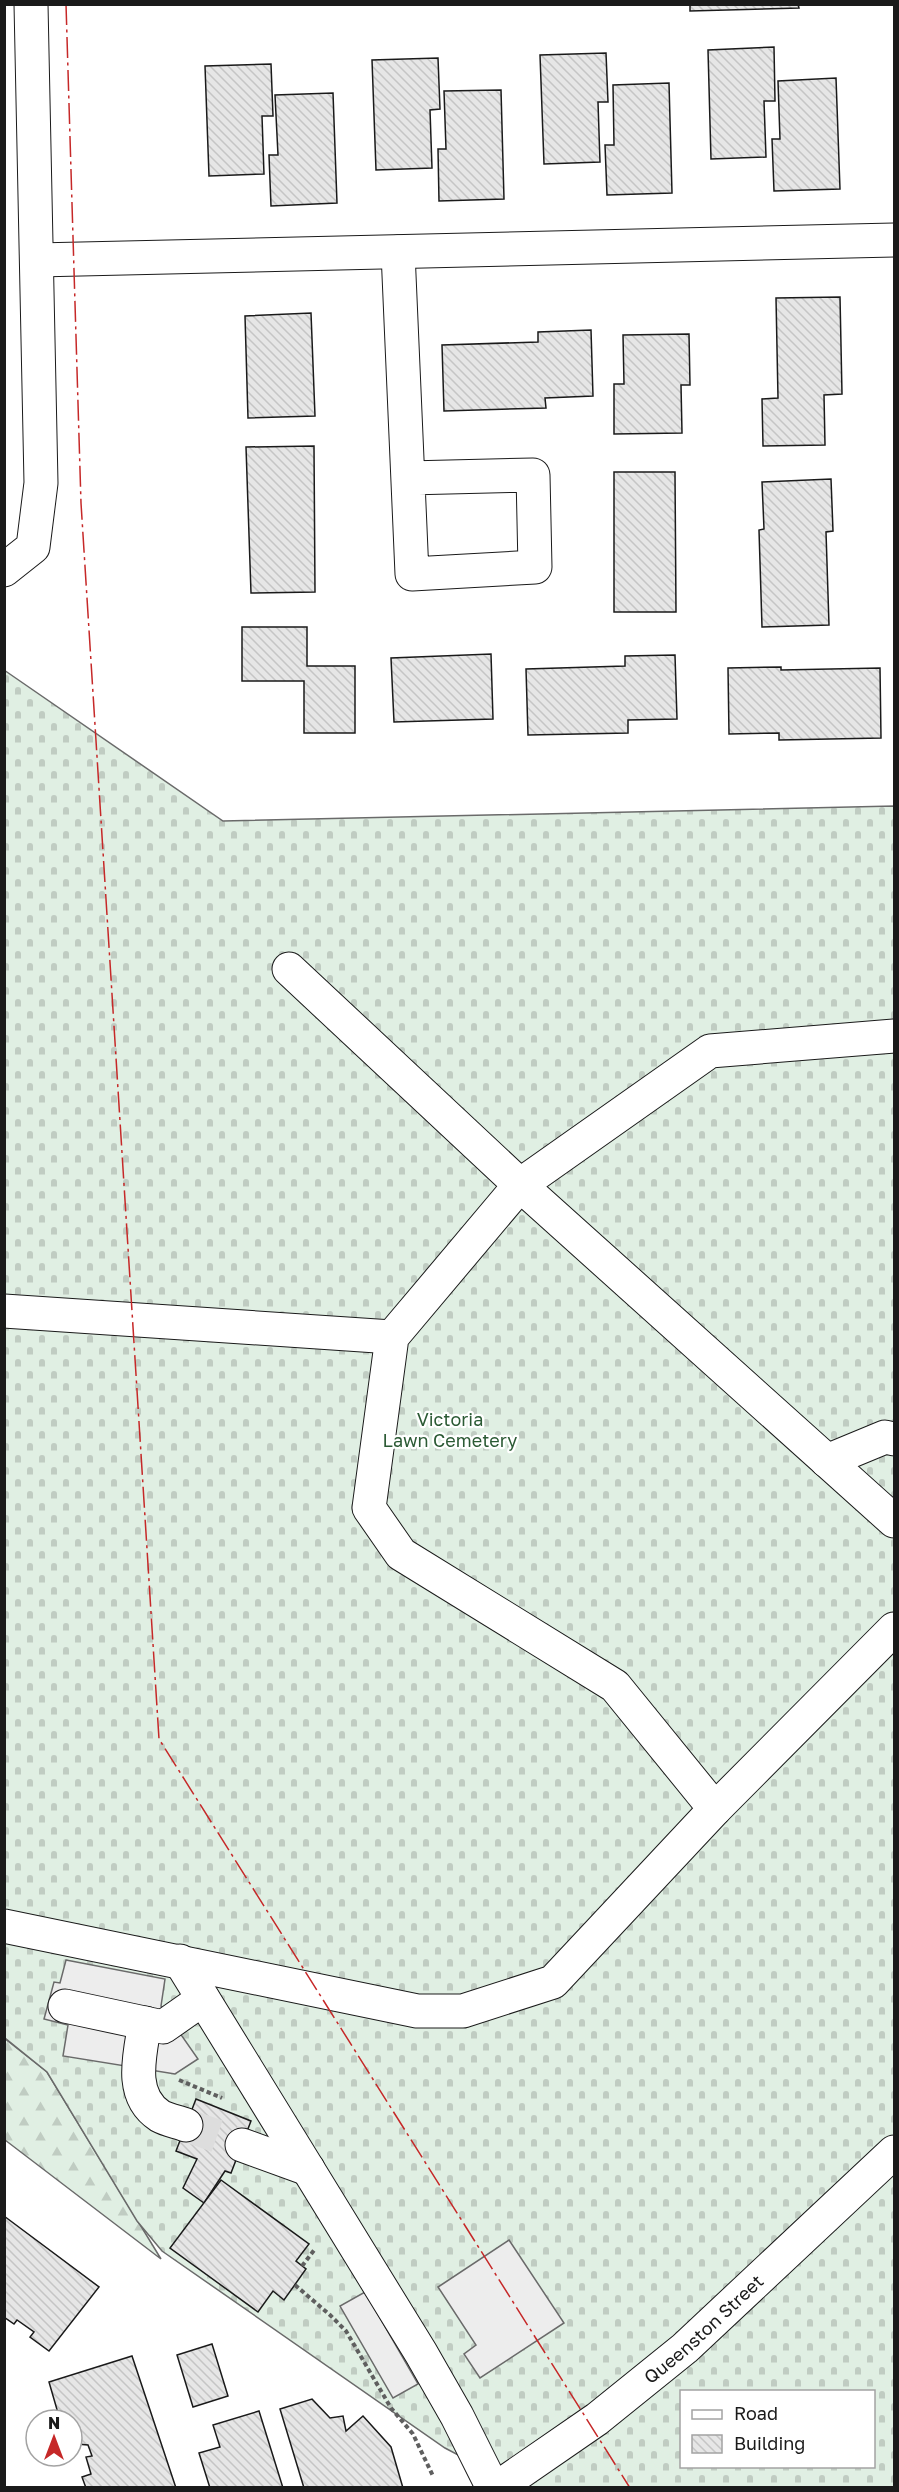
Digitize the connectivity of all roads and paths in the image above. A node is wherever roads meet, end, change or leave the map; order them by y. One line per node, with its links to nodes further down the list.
1 (32, 4): 4 (main road)
2 (894, 240): 3 (main road)
3 (398, 252): 4 (main road); 5 (main road)
4 (37, 260): 6 (main road)
5 (408, 478): 5 (main road)
6 (4, 570)
7 (289, 969): 9 (main road)
8 (894, 1036): 9 (main road)
9 (520, 1185): 11 (main road); 13 (main road)
10 (4, 1311): 11 (main road)
11 (392, 1337): 16 (main road)
12 (894, 1438): 13 (main road)
13 (827, 1461): 14 (main road)
14 (894, 1521)
15 (894, 1629): 16 (main road)
16 (715, 1809): 18 (main road)
17 (4, 1926): 18 (main road)
18 (180, 1961): 19 (main road)
19 (203, 1999): 21 (main road); 27 (main road)
20 (64, 2006): 21 (main road)
21 (145, 2024): 24 (main road)
22 (179, 2080): 23 (path)
23 (226, 2100)
24 (186, 2125)
25 (242, 2145): 27 (main road)
26 (894, 2152): 32 (main road, Queenston Street)
27 (308, 2169): 32 (main road)
28 (316, 2247): 29 (path)
29 (302, 2266)
30 (294, 2285): 31 (path)
31 (433, 2476)
32 (495, 2487)

